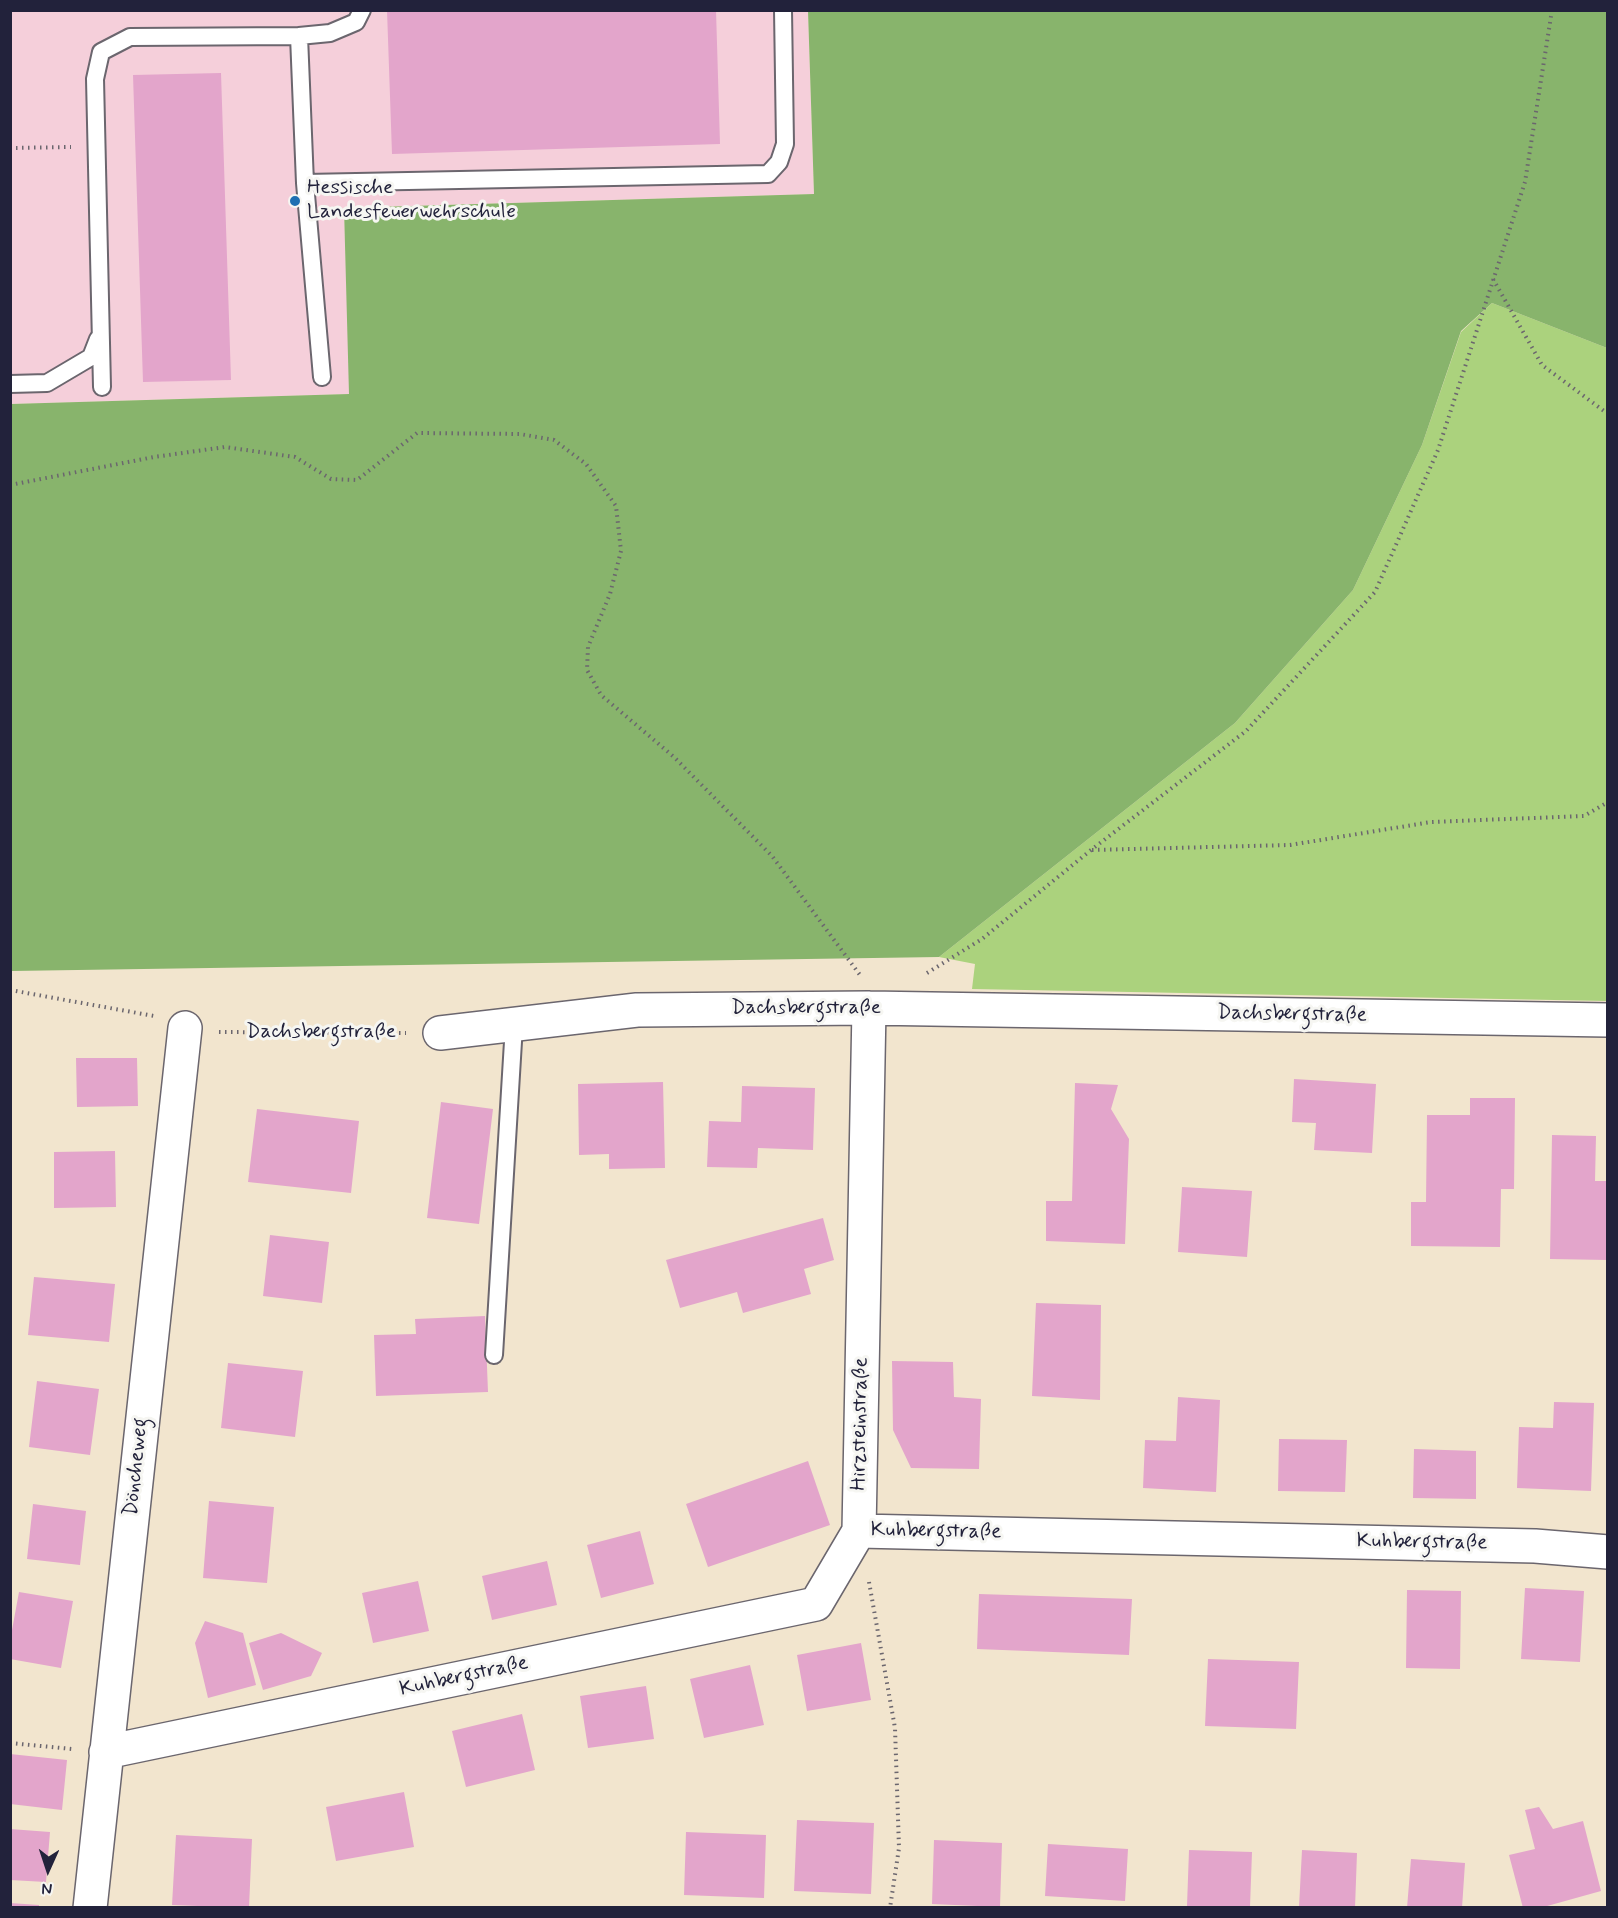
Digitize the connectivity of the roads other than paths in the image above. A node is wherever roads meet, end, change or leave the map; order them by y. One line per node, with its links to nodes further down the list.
1 (362, 10): 3 (lane)
2 (783, 10): 4 (lane)
3 (299, 36): 4 (lane); 5 (lane)
4 (305, 183): 6 (lane)
5 (100, 333): 7 (lane); 8 (lane)
6 (322, 377)
7 (10, 384)
8 (102, 387)
9 (869, 1008): 10 (street, Dachsbergstraße); 11 (street, Dachsbergstraße); 15 (street, Hirzsteinstraße)
10 (1608, 1020)
11 (513, 1024): 13 (street, Dachsbergstraße); 14 (lane)
12 (185, 1028): 17 (street, Döncheweg)
13 (440, 1034)
14 (494, 1354)
15 (860, 1531): 16 (street, Kuhbergstraße); 17 (street, Kuhbergstraße)
16 (1608, 1552)
17 (106, 1752): 18 (street, Döncheweg)
18 (90, 1908)

